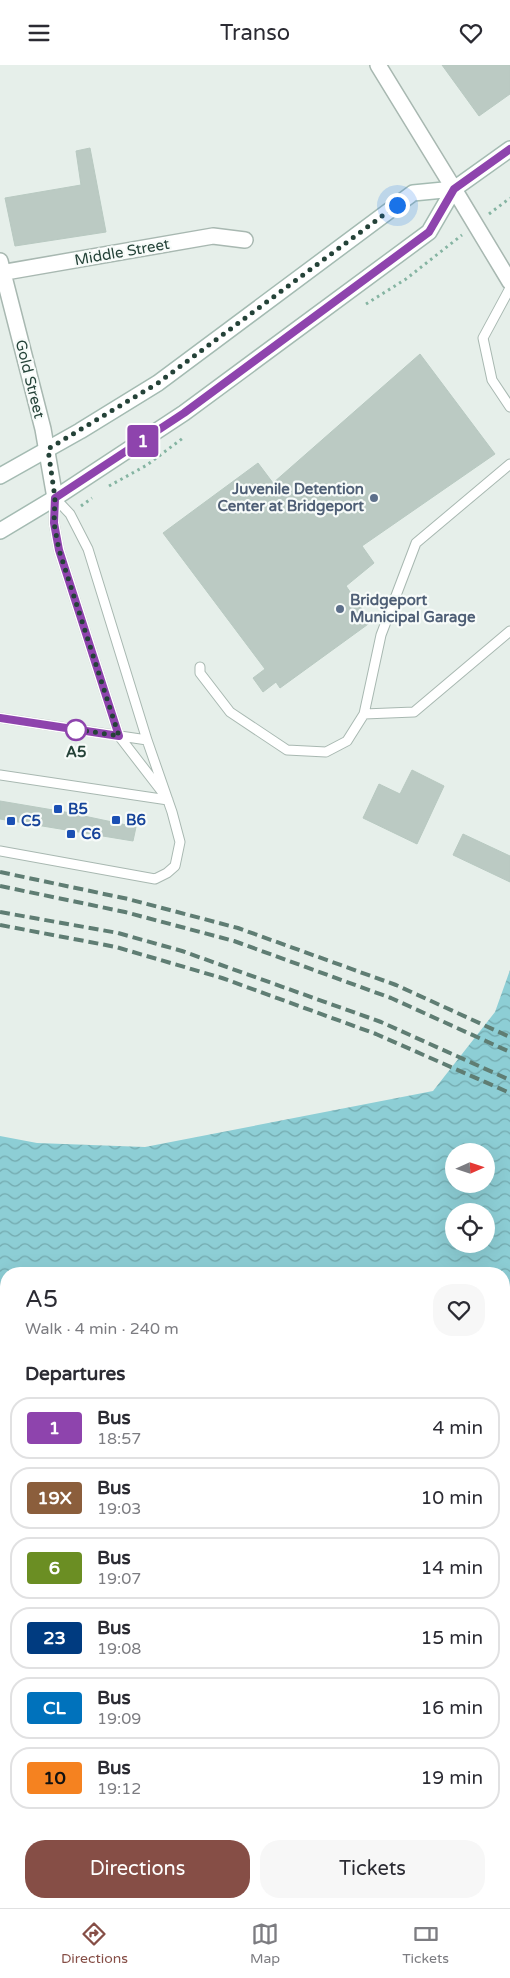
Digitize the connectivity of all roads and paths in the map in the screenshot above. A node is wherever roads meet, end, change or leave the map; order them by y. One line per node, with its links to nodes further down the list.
1 (378, 65): 3 (main road)
2 (510, 149): 3 (main road)
3 (454, 189): 6 (main road); 9 (main road); 12 (main road)
4 (245, 240): 5 (main road, Middle Street)
5 (1, 269): 9 (main road, Gold Street)
6 (510, 283)
7 (510, 288): 8 (lane)
8 (510, 407)
9 (48, 449): 11 (main road); 12 (main road, Gold Street)
10 (510, 464): 16 (lane)
11 (0, 476)
12 (55, 498): 13 (main road); 18 (lane); 19 (lane)
13 (0, 531)
14 (510, 631): 16 (lane)
15 (200, 667): 16 (lane)
16 (364, 714)
17 (0, 718): 18 (lane)
18 (119, 736): 19 (lane); 21 (lane)
19 (147, 740): 21 (lane)
20 (0, 775): 21 (lane)
21 (168, 799): 22 (lane)
22 (0, 851)

